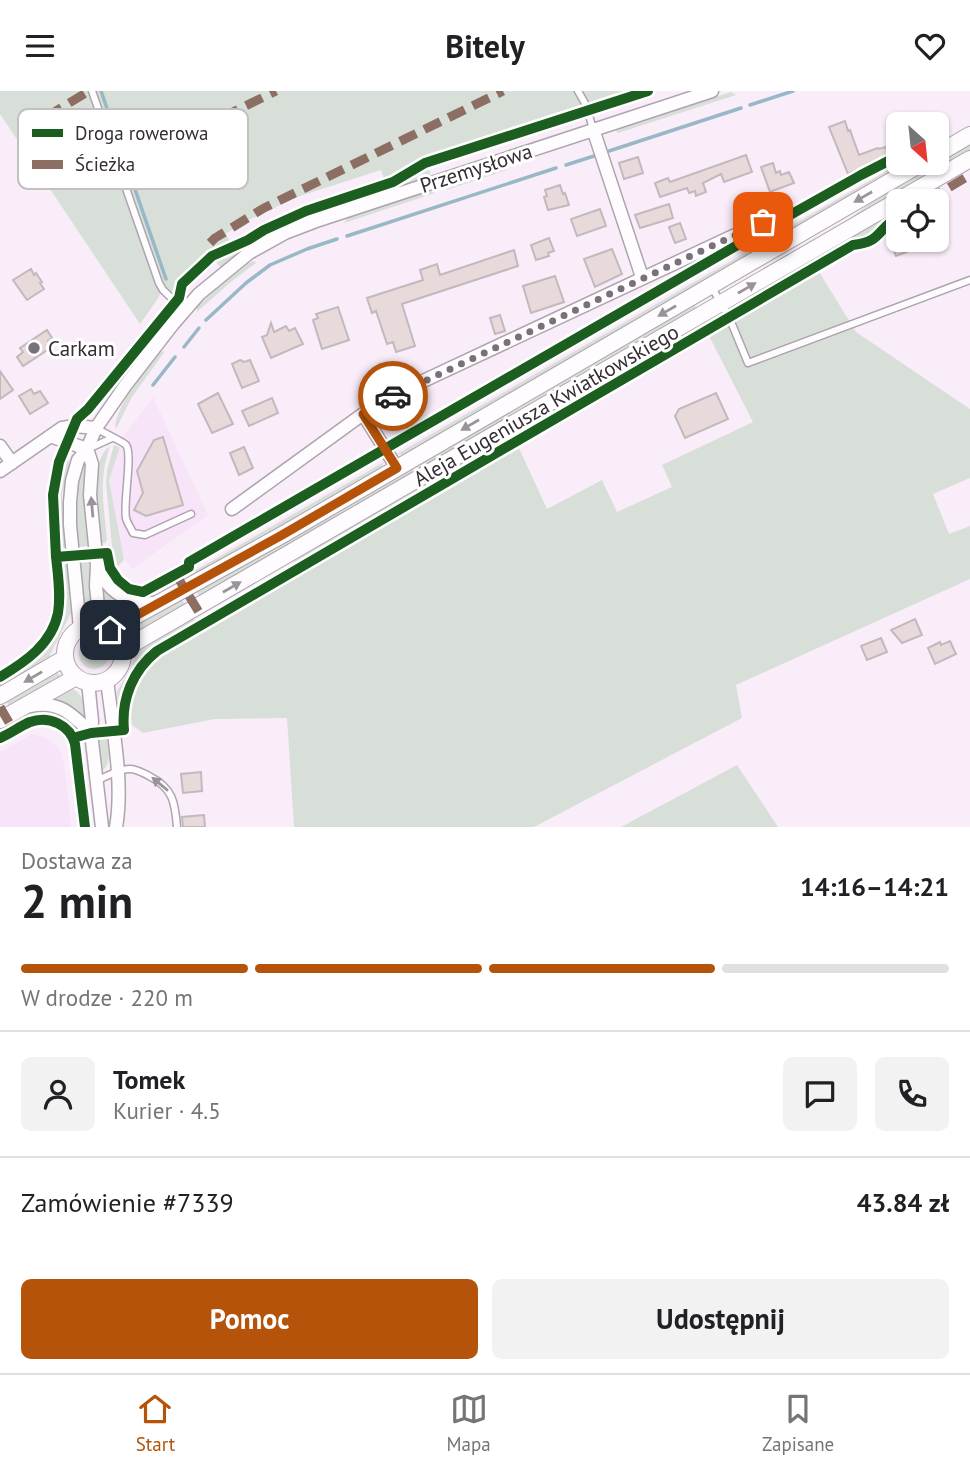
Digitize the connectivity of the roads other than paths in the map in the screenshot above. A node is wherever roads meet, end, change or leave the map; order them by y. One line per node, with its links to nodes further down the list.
1 (92, 91): 4 (lane)
2 (578, 91): 5 (lane)
3 (712, 91): 5 (street, Przemysłowa)
4 (98, 109)
5 (593, 129): 12 (street); 16 (street, Przemysłowa)
6 (970, 135): 7 (street)
7 (949, 147)
8 (970, 159): 15 (street, Aleja Eugeniusza Kwiatkowskiego, one-way to 8)
9 (901, 175): 14 (street, Aleja Eugeniusza Kwiatkowskiego, one-way to 14)
10 (126, 189): 16 (lane)
11 (763, 222): 12 (street)
12 (642, 277): 17 (street)
13 (970, 280): 15 (lane)
14 (710, 285): 15 (lane); 24 (street, Aleja Eugeniusza Kwiatkowskiego, one-way to 24)
15 (721, 303): 32 (street, Aleja Eugeniusza Kwiatkowskiego, one-way to 15)
16 (184, 310): 18 (street, Przemysłowa)
17 (363, 414): 24 (street); 26 (street)
18 (96, 428): 19 (street); 20 (lane); 22 (street, Przemysłowa)
19 (50, 436): 22 (street); 23 (street)
20 (112, 438): 22 (lane); 27 (lane)
21 (0, 446): 23 (street)
22 (87, 449): 28 (street, Przemysłowa, one-way to 22); 30 (street, Przemysłowa)
23 (12, 463): 25 (street)
24 (397, 468): 29 (street, Aleja Eugeniusza Kwiatkowskiego)
25 (0, 471)
26 (232, 509)
27 (191, 514)
28 (97, 565): 29 (street); 31 (street, Przemysłowa)
29 (168, 599): 31 (street, Aleja Eugeniusza Kwiatkowskiego)
30 (80, 628): 31 (street); 33 (street)
31 (105, 628): 32 (street)
32 (122, 651): 35 (street)
33 (65, 658): 34 (street); 36 (street, one-way to 36)
34 (82, 680): 35 (street); 37 (street); 39 (street)
35 (107, 680): 40 (street)
36 (0, 696)
37 (16, 711): 38 (street); 39 (street)
38 (0, 719)
39 (91, 733): 41 (street)
40 (117, 772): 41 (lane); 43 (street); 44 (lane, one-way to 40)
41 (96, 781): 42 (street)
42 (102, 827)
43 (116, 827)
44 (177, 827)

